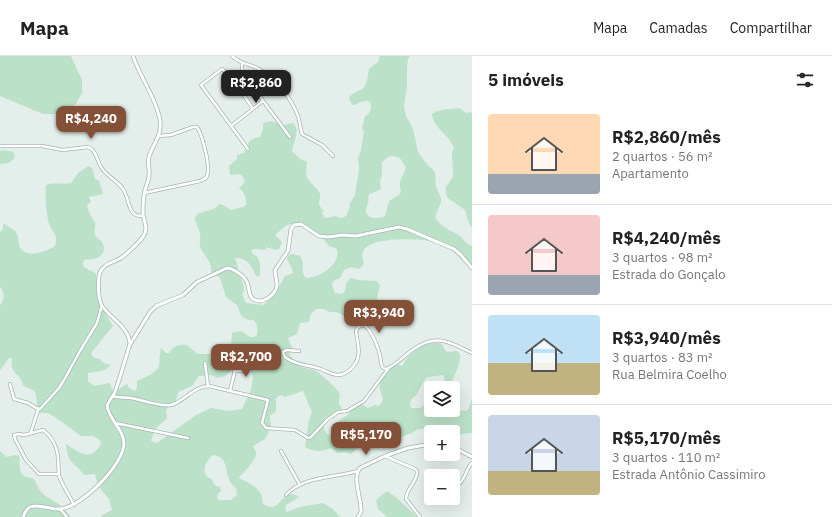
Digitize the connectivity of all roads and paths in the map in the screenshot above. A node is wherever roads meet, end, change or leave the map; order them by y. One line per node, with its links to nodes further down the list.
1 (133, 56): 9 (street)
2 (232, 56): 3 (street)
3 (242, 64): 4 (street); 13 (street)
4 (244, 75): 5 (street); 6 (street)
5 (232, 77): 7 (street); 8 (street)
6 (263, 101): 7 (street); 10 (street)
7 (253, 109): 8 (street)
8 (231, 126): 12 (street)
9 (159, 136): 14 (street); 14 (street)
10 (290, 137)
11 (0, 146): 15 (street)
12 (248, 149)
13 (334, 156)
14 (144, 193): 15 (street)
15 (144, 216): 17 (street)
16 (472, 268): 18 (street)
17 (102, 305): 18 (street); 30 (street)
18 (130, 344): 29 (street)
19 (299, 351): 24 (street)
20 (472, 353): 24 (street)
21 (205, 363): 27 (street)
22 (236, 366): 25 (street)
23 (246, 367): 25 (street)
24 (388, 369): 28 (street)
25 (234, 371): 28 (street)
26 (10, 384): 30 (street)
27 (208, 386): 28 (street); 29 (street)
28 (230, 391)
29 (112, 396): 31 (street)
30 (38, 410): 32 (street)
31 (115, 423): 33 (street); 45 (street)
32 (31, 432): 41 (street); 41 (street)
33 (188, 438)
34 (424, 445): 37 (street)
35 (281, 451): 43 (street)
36 (460, 451): 38 (street)
37 (385, 456): 40 (street); 50 (street)
38 (472, 457)
39 (472, 464): 42 (street)
40 (358, 471): 43 (street); 49 (street)
41 (59, 474): 45 (street)
42 (460, 484)
43 (300, 485): 44 (street)
44 (286, 495)
45 (74, 505): 46 (street)
46 (60, 509): 47 (street); 48 (street)
47 (23, 517)
48 (67, 517)
49 (358, 517)
50 (420, 517)

